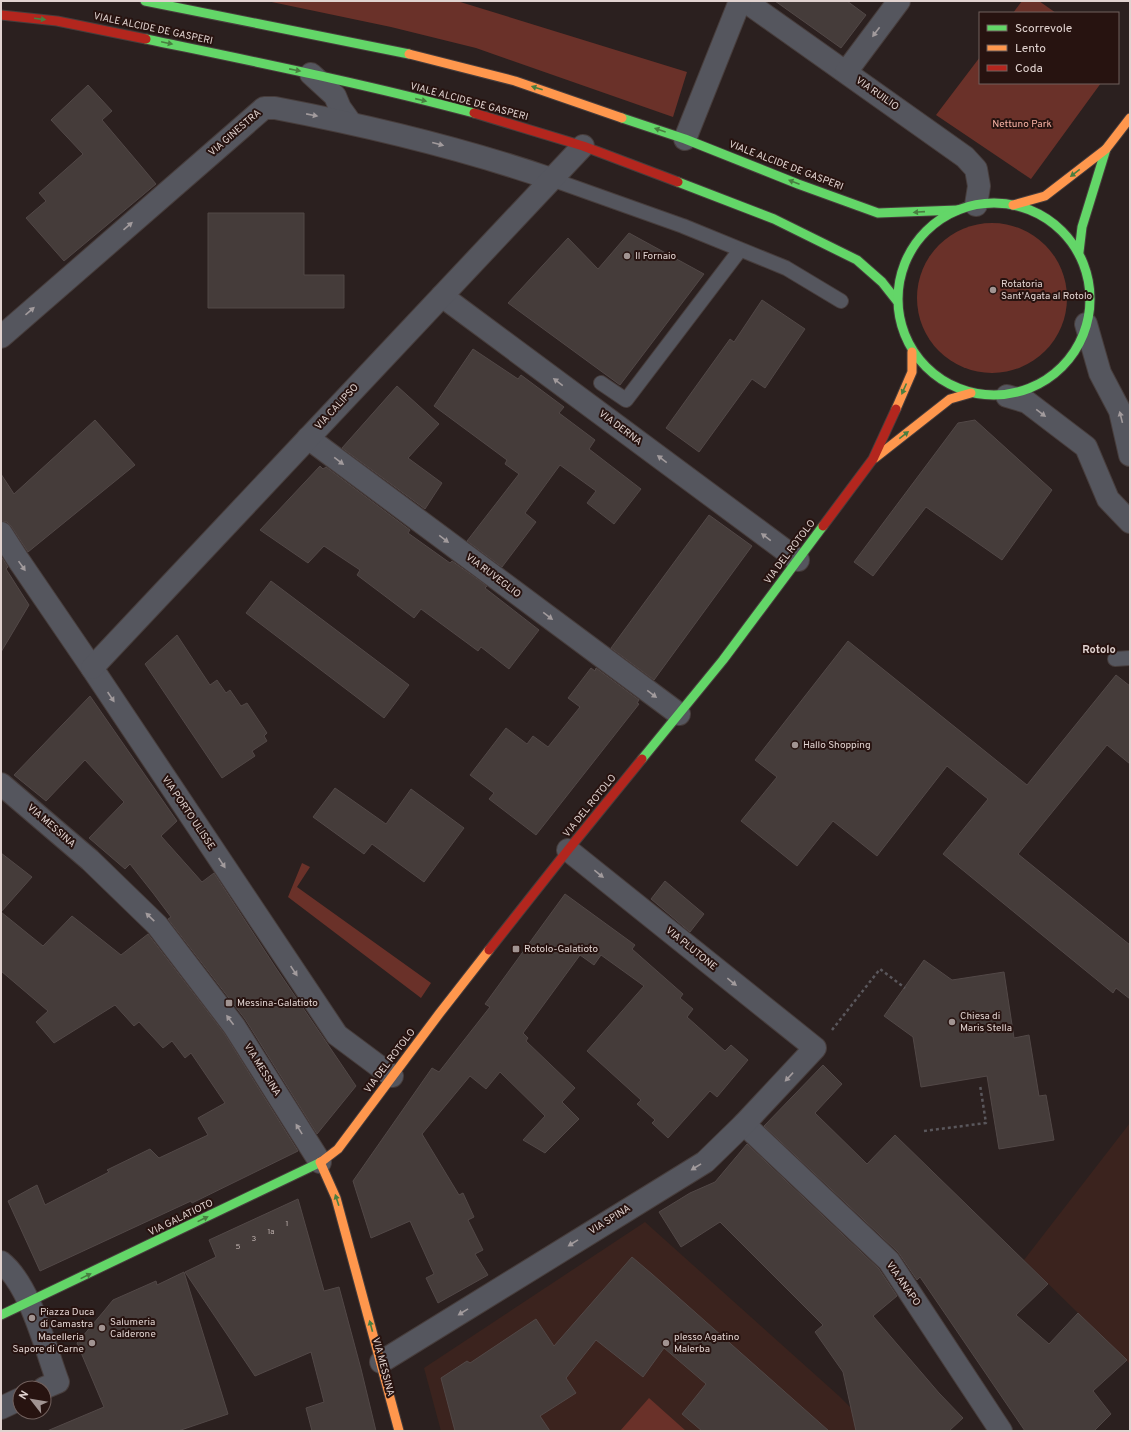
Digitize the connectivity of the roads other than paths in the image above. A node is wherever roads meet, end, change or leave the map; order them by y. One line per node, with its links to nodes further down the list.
1 (145, 1): 10 (main road, VIALE ALCIDE DE GASPERI, one-way to 1)
2 (740, 1): 10 (street)
3 (745, 1): 6 (street, VIA RUILIO)
4 (899, 1): 6 (street, one-way to 6)
5 (1, 15): 7 (main road, VIALE ALCIDE DE GASPERI, one-way to 7)
6 (846, 72): 15 (street, VIA RUILIO)
7 (311, 74): 9 (street); 11 (main road, VIALE ALCIDE DE GASPERI, one-way to 11)
8 (1130, 118): 12 (main road)
9 (350, 122): 13 (street, VIA GINESTRA, one-way to 13); 22 (street, VIA GINESTRA, one-way to 9)
10 (685, 139): 15 (main road, VIALE ALCIDE DE GASPERI, one-way to 10)
11 (583, 146): 13 (street, VIA CALIPSO); 20 (main road, VIALE ALCIDE DE GASPERI)
12 (1106, 150): 14 (main road, one-way to 14); 17 (main road)
13 (551, 179): 16 (lane); 18 (street, VIA CALIPSO)
14 (1013, 205): 15 (main road, VIALE ALCIDE DE GASPERI); 17 (main road)
15 (967, 207): 20 (main road)
16 (740, 250): 19 (lane); 24 (lane)
17 (1079, 252): 21 (main road)
18 (442, 296): 27 (street, VIA CALIPSO); 32 (street, VIA DERNA, one-way to 18)
19 (841, 301)
20 (897, 301): 23 (main road)
21 (1086, 324): 26 (main road); 28 (street, one-way to 21)
22 (1, 337)
23 (912, 352): 25 (main road); 29 (main road, one-way to 29)
24 (601, 383)
25 (971, 393): 26 (main road); 29 (main road, one-way to 25)
26 (1007, 396): 30 (street, one-way to 30)
27 (308, 438): 35 (street, VIA CALIPSO); 36 (street, VIA RUVEGLIO, one-way to 36)
28 (1130, 455)
29 (873, 459): 32 (main road, VIA DEL ROTOLO)
30 (1130, 522)
31 (1, 533): 35 (street, VIA PORTO ULISSE, one-way to 35)
32 (798, 560): 36 (main road, VIA DEL ROTOLO)
33 (1130, 658): 34 (lane)
34 (1115, 659)
35 (92, 668): 40 (street, VIA PORTO ULISSE, one-way to 40)
36 (679, 714): 38 (main road, VIA DEL ROTOLO)
37 (1, 784): 42 (street, VIA MESSINA, one-way to 37)
38 (568, 850): 39 (street, VIA PLUTONE, one-way to 39); 40 (main road, VIA DEL ROTOLO)
39 (815, 1048): 41 (street, VIA SPINA, one-way to 41)
40 (392, 1076): 42 (main road, VIA DEL ROTOLO)
41 (744, 1124): 46 (street, VIA SPINA, one-way to 46); 51 (street, VIA ANAPO)
42 (320, 1162): 44 (main road, VIA GALATIOTO, one-way to 42); 46 (main road, VIA MESSINA, one-way to 42)
43 (1, 1262): 44 (street)
44 (30, 1302): 45 (main road, VIA GALATIOTO); 47 (street)
45 (1, 1316)
46 (382, 1362): 50 (main road, VIA MESSINA)
47 (52, 1385)
48 (12, 1403): 49 (street)
49 (1, 1408)
50 (399, 1431)
51 (1001, 1431)

